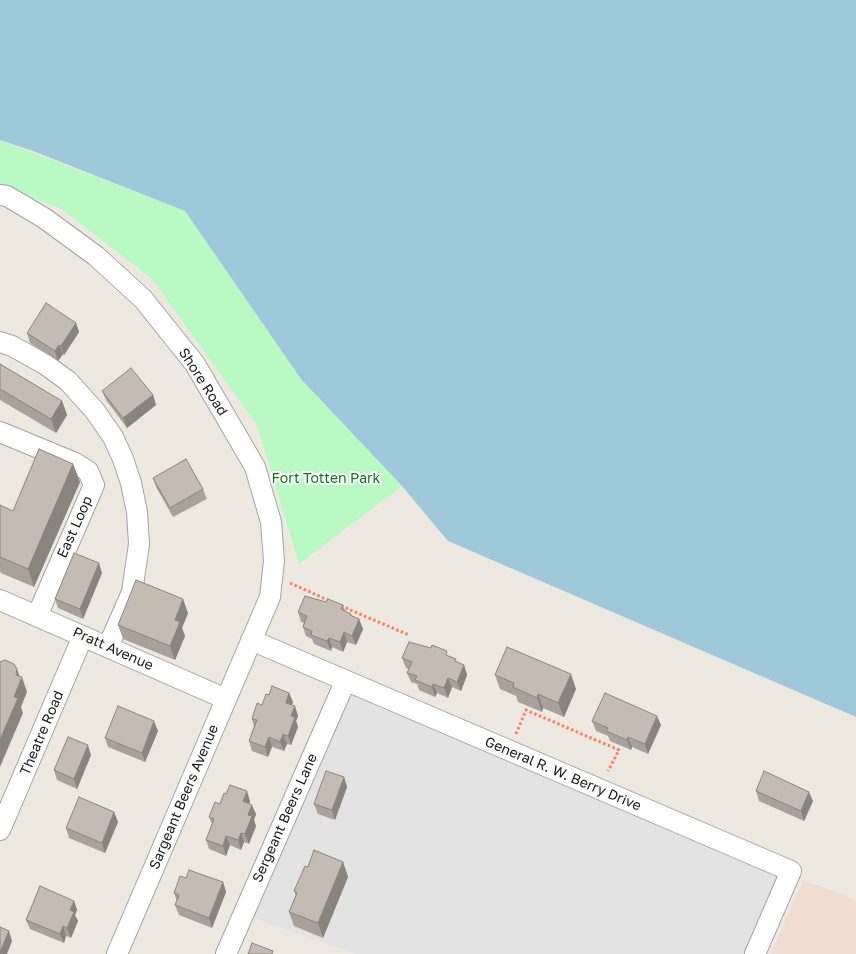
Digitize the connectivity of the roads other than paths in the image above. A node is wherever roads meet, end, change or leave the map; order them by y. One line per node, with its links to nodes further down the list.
1 (0, 195): 7 (street, Shore Road)
2 (0, 342): 8 (street)
3 (0, 432): 5 (street, East Loop)
4 (0, 600): 5 (street, Pratt Avenue)
5 (37, 616): 6 (street, Pratt Avenue)
6 (83, 636): 8 (street, Pratt Avenue); 11 (street, Theatre Road)
7 (251, 640): 9 (street, General R. W. Berry Drive); 10 (street, Sargeant Beers Avenue)
8 (108, 647): 10 (street, Pratt Avenue)
9 (345, 682): 13 (street, Sergeant Beers Lane); 14 (street, General R. W. Berry Drive)
10 (226, 699): 12 (street, Sargeant Beers Avenue)
11 (0, 830)
12 (117, 954)
13 (226, 954)
14 (755, 954)

